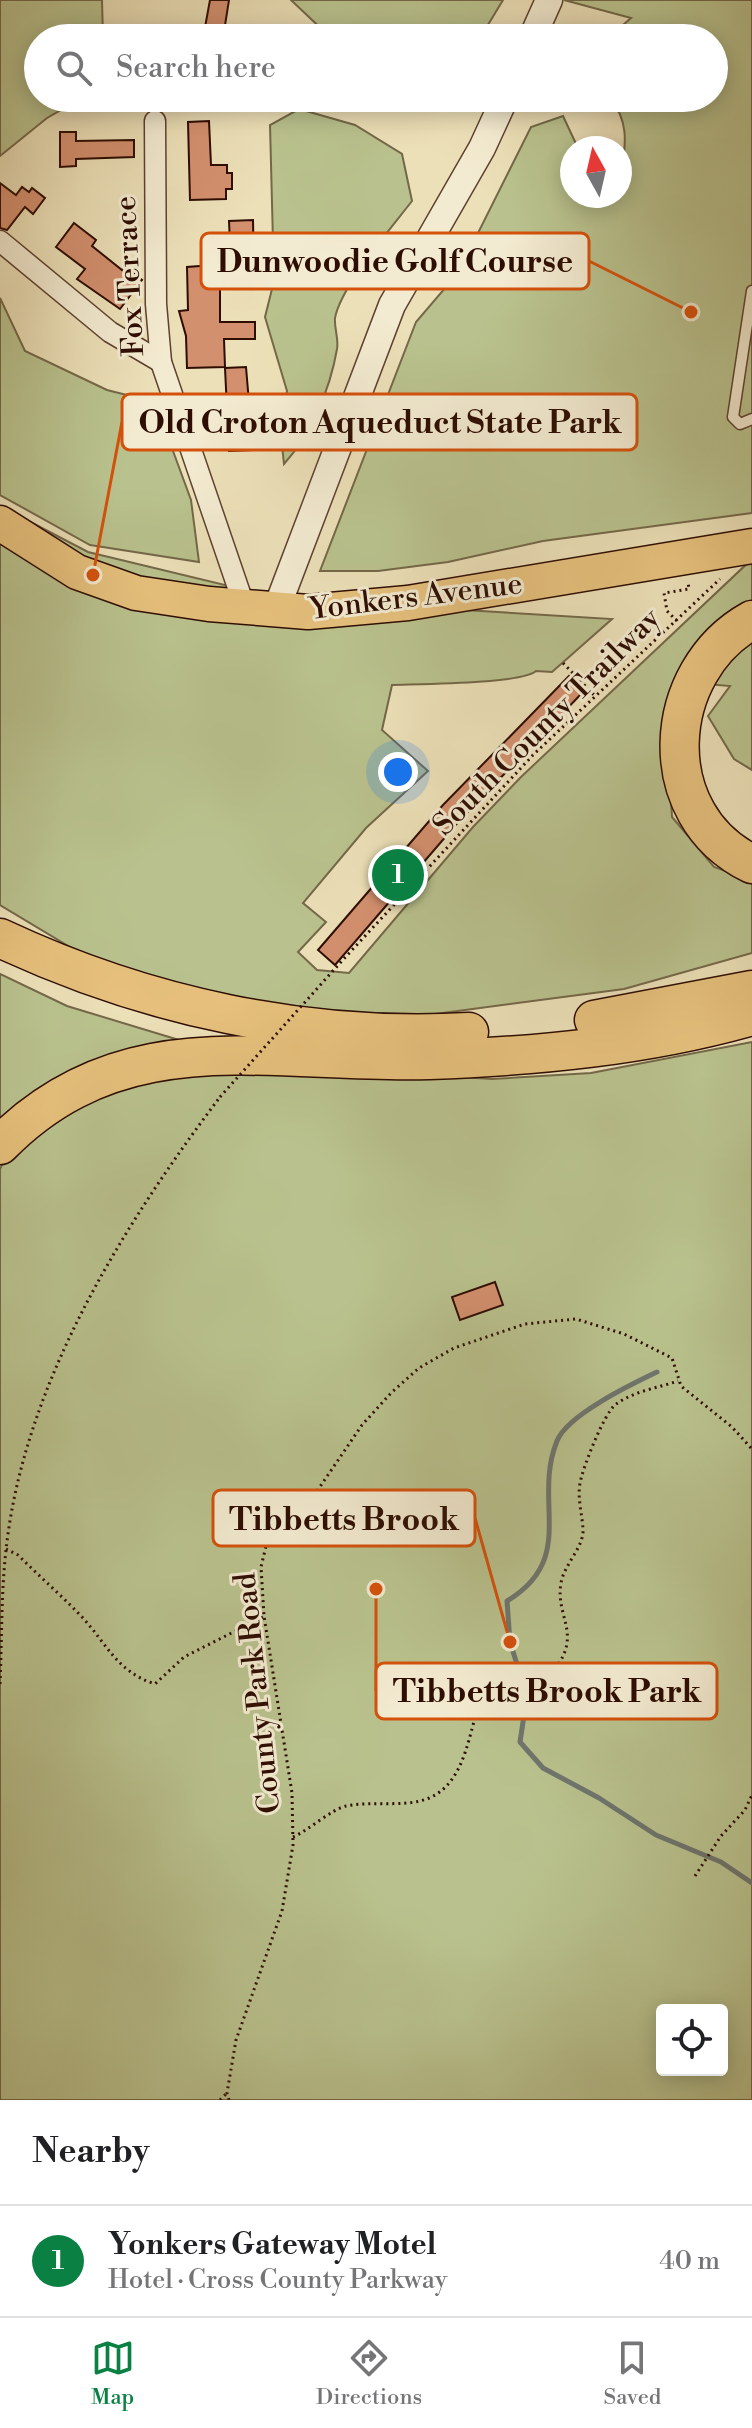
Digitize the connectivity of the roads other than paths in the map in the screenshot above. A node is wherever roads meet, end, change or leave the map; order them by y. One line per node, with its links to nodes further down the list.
1 (549, 0): 2 (street)
2 (538, 24)
3 (499, 112): 11 (street)
4 (155, 121): 7 (street, Fox Terrace)
5 (0, 241): 7 (street)
6 (752, 291): 8 (lane)
7 (161, 362): 11 (street, Fox Terrace)
8 (752, 419)
9 (0, 523): 11 (main road, Yonkers Avenue)
10 (752, 546): 11 (main road, Yonkers Avenue)
11 (261, 609)
12 (752, 620): 13 (highway)
13 (752, 864)
14 (0, 924): 16 (highway)
15 (0, 938): 16 (highway)
16 (52, 962): 18 (highway)
17 (0, 963): 20 (highway)
18 (752, 990)
19 (752, 1016): 20 (highway)
20 (330, 1058): 21 (highway)
21 (0, 1145)

